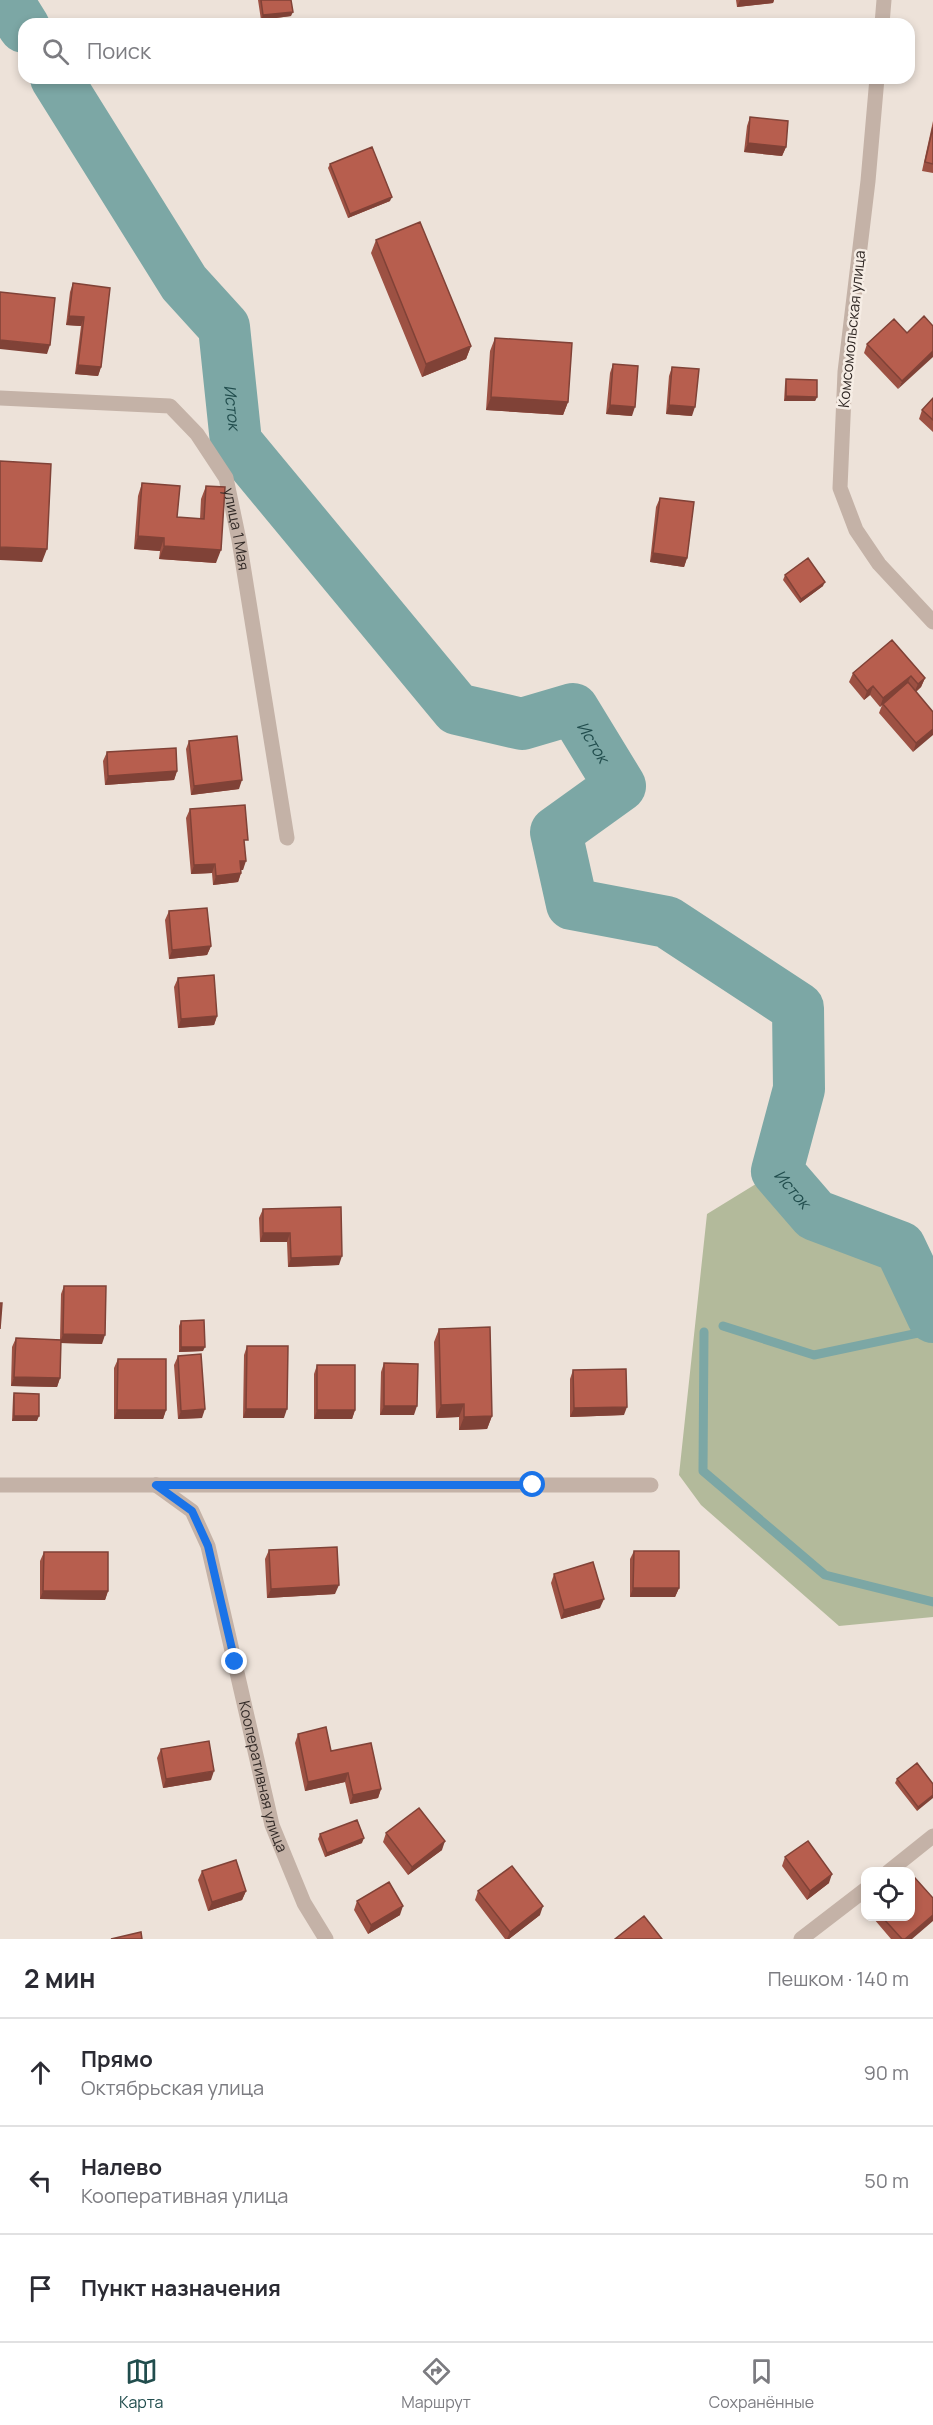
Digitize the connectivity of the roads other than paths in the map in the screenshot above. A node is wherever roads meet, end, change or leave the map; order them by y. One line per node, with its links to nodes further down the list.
1 (884, 0): 2 (street)
2 (882, 18)
3 (876, 84): 5 (street, Комсомольская улица)
4 (0, 398): 6 (street, улица 1 Мая)
5 (933, 622)
6 (287, 838)
7 (0, 1485): 8 (street)
8 (156, 1485): 9 (street); 13 (street, Кооперативная улица)
9 (651, 1485)
10 (933, 1836): 11 (street)
11 (894, 1867)
12 (861, 1893): 14 (street)
13 (326, 1939)
14 (801, 1939)

